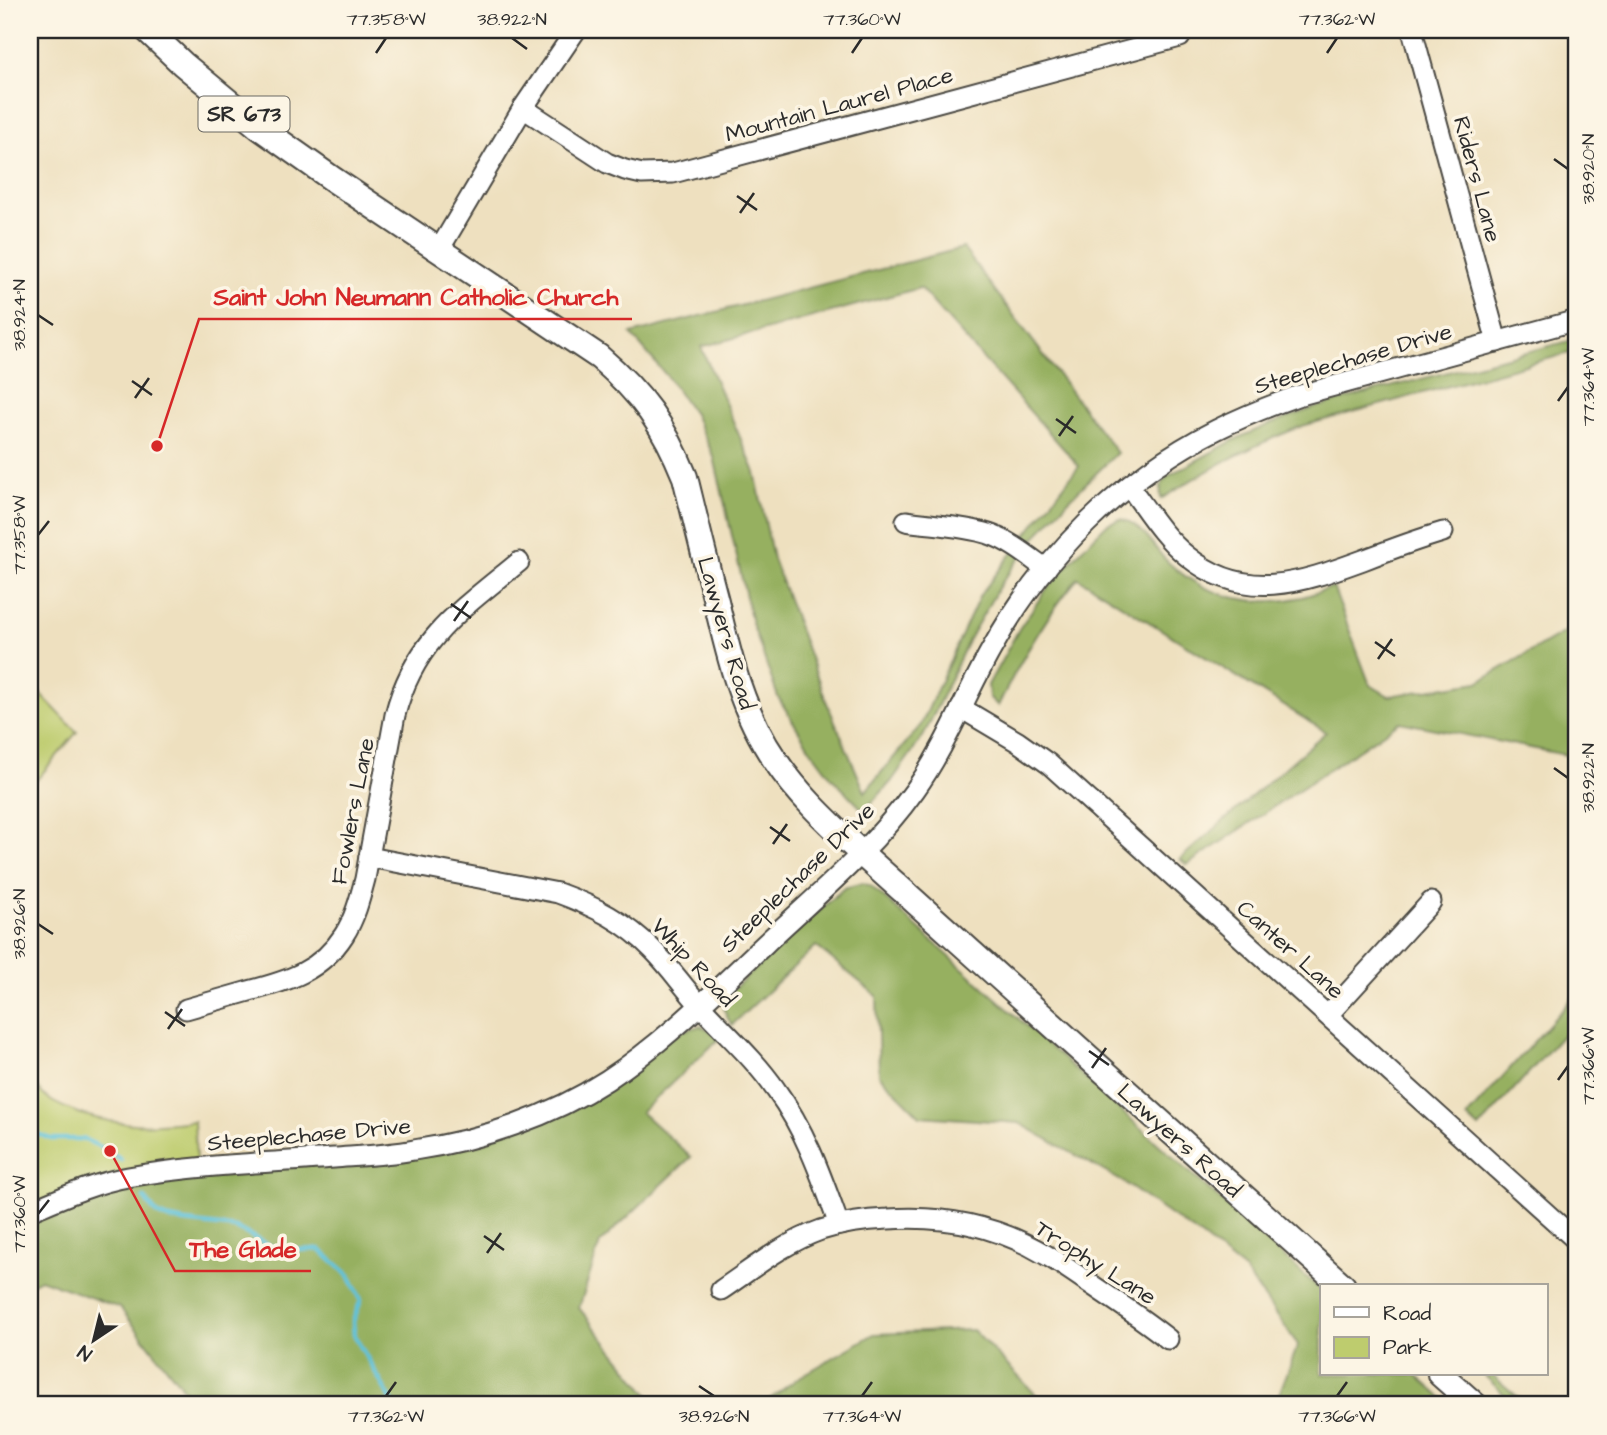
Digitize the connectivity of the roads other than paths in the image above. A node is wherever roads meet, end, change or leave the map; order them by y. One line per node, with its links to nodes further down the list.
1 (147, 30): 6 (main road, Lawyers Road / SR 673)
2 (576, 30): 5 (street)
3 (1412, 30): 8 (street, Riders Lane)
4 (1180, 37): 5 (street, Mountain Laurel Place)
5 (523, 108): 6 (street)
6 (439, 250): 15 (main road, Lawyers Road / SR 673)
7 (1577, 320): 8 (street, Steeplechase Drive)
8 (1497, 342): 9 (street, Steeplechase Drive)
9 (1129, 486): 11 (street); 13 (street, Steeplechase Drive)
10 (906, 521): 13 (street)
11 (1443, 531)
12 (519, 562): 16 (street, Fowlers Lane)
13 (1046, 569): 14 (street, Steeplechase Drive)
14 (961, 708): 15 (street, Steeplechase Drive); 20 (street, Canter Lane)
15 (862, 854): 18 (street, Steeplechase Drive); 24 (main road, Lawyers Road / SR 673)
16 (369, 856): 18 (street, Whip Road); 19 (street, Fowlers Lane)
17 (1431, 902): 20 (street)
18 (700, 1005): 21 (street, Steeplechase Drive); 22 (street, Whip Road)
19 (186, 1009)
20 (1328, 1015): 23 (street, Canter Lane)
21 (30, 1211)
22 (839, 1225): 25 (street, Trophy Lane); 26 (street, Trophy Lane)
23 (1577, 1241)
24 (1341, 1284)
25 (720, 1290)
26 (1168, 1339)
27 (1442, 1376): 28 (main road)
28 (1475, 1405)

